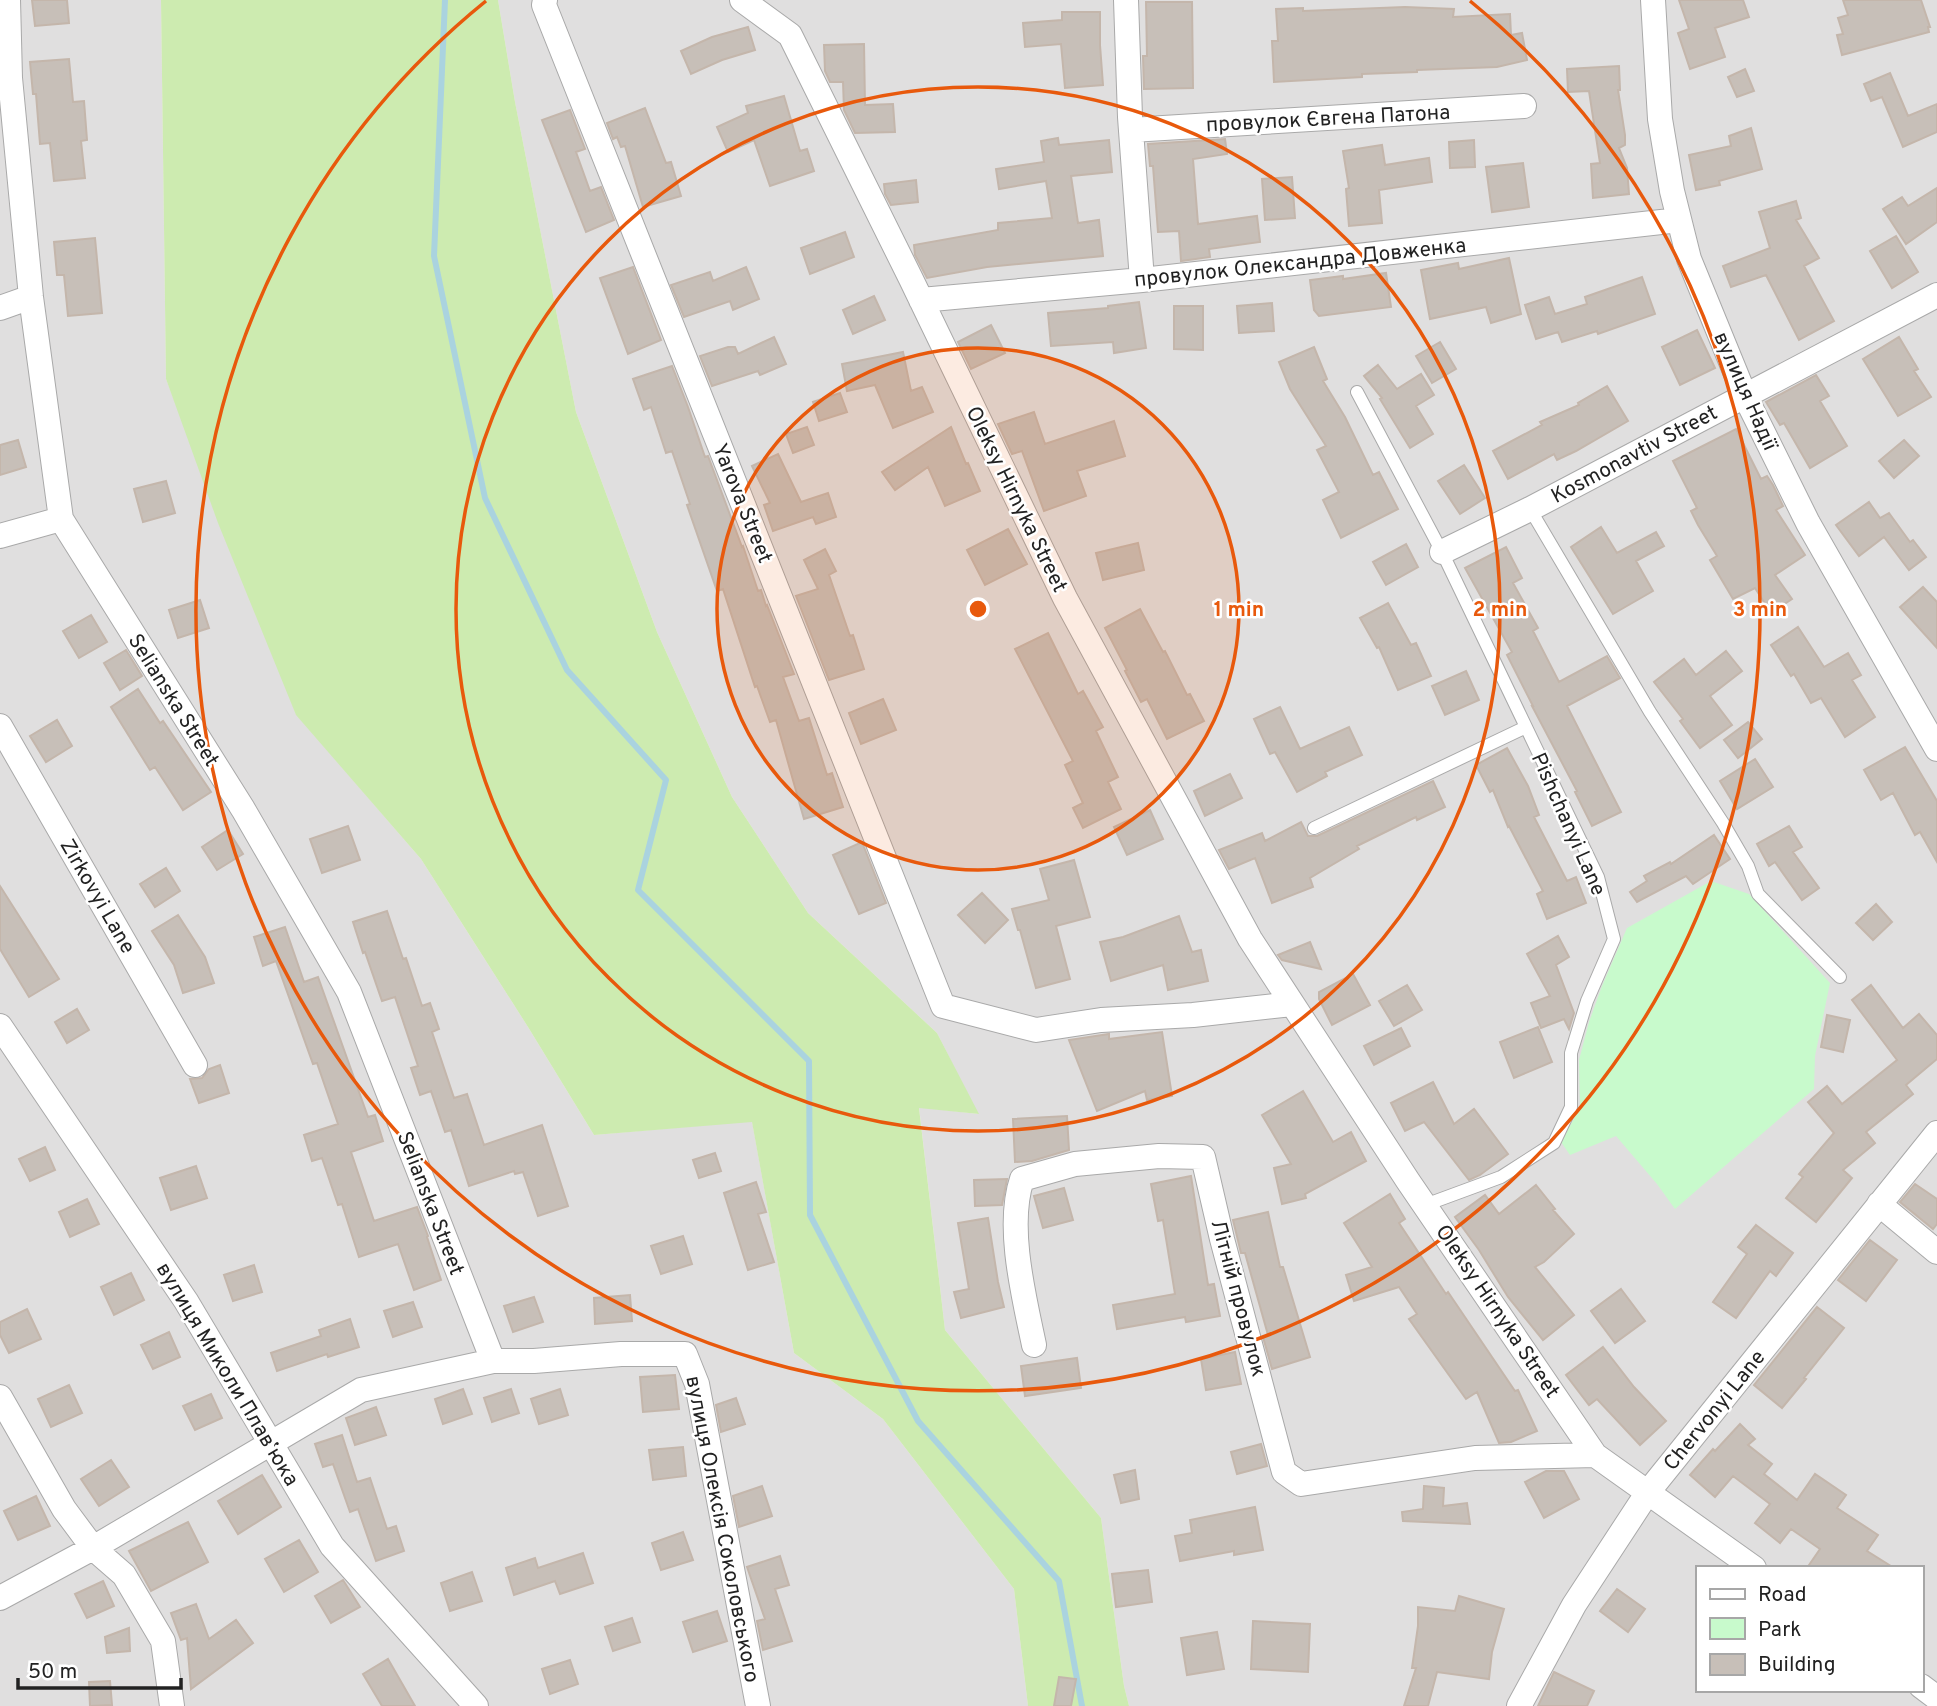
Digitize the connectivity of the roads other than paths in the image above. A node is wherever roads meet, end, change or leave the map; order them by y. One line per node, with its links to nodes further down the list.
1 (8, 0): 6 (street, Selianska Street)
2 (545, 0): 26 (street, Yarova Street)
3 (742, 0): 13 (street, Oleksy Hirnyka Street)
4 (1126, 0): 8 (street)
5 (1653, 0): 9 (street, вулиця Надії)
6 (5, 80): 12 (street, Selianska Street)
7 (1524, 106): 8 (street, провулок Євгена Патона)
8 (1131, 130): 10 (street)
9 (1679, 220): 10 (street, провулок Олександра Довженка); 16 (street, вулиця Надії)
10 (1142, 279): 13 (street, провулок Олександра Довженка)
11 (1937, 295): 16 (street, Kosmonavtiv Street)
12 (31, 297): 14 (street); 18 (street, Selianska Street)
13 (921, 300): 26 (street, Oleksy Hirnyka Street)
14 (0, 307)
15 (1357, 392): 20 (lane, Pishchanyi Lane)
16 (1745, 396): 17 (street, Kosmonavtiv Street); 23 (street, вулиця Надії)
17 (1530, 509): 20 (street, Kosmonavtiv Street); 25 (lane)
18 (61, 519): 19 (street); 34 (street, Selianska Street)
19 (0, 536)
20 (1442, 552): 22 (lane, Pishchanyi Lane)
21 (0, 726): 28 (street, Zirkovyi Lane)
22 (1526, 727): 24 (lane, Pishchanyi Lane); 31 (lane, Pishchanyi Lane)
23 (1937, 749)
24 (1314, 828)
25 (1840, 977)
26 (1292, 1004): 31 (street, Oleksy Hirnyka Street)
27 (0, 1026): 36 (street, вулиця Миколи Плавʼюка)
28 (195, 1065)
29 (1937, 1133): 30 (street, Chervonyi Lane)
30 (1879, 1204): 32 (street); 38 (street, Chervonyi Lane)
31 (1425, 1205): 37 (street, Oleksy Hirnyka Street)
32 (1937, 1252)
33 (1034, 1345): 37 (street, Літній провулок)
34 (493, 1361): 36 (street); 44 (street, вулиця Олексія Соколовського)
35 (0, 1396): 39 (street)
36 (271, 1443): 39 (street); 43 (street, вулиця Миколи Плавʼюка)
37 (1595, 1455): 38 (street, Oleksy Hirnyka Street)
38 (1648, 1492): 40 (street, Oleksy Hirnyka Street); 45 (street, Chervonyi Lane)
39 (93, 1548): 41 (street); 42 (street)
40 (1752, 1566)
41 (0, 1598)
42 (172, 1706)
43 (476, 1706)
44 (758, 1706)
45 (1519, 1706)

